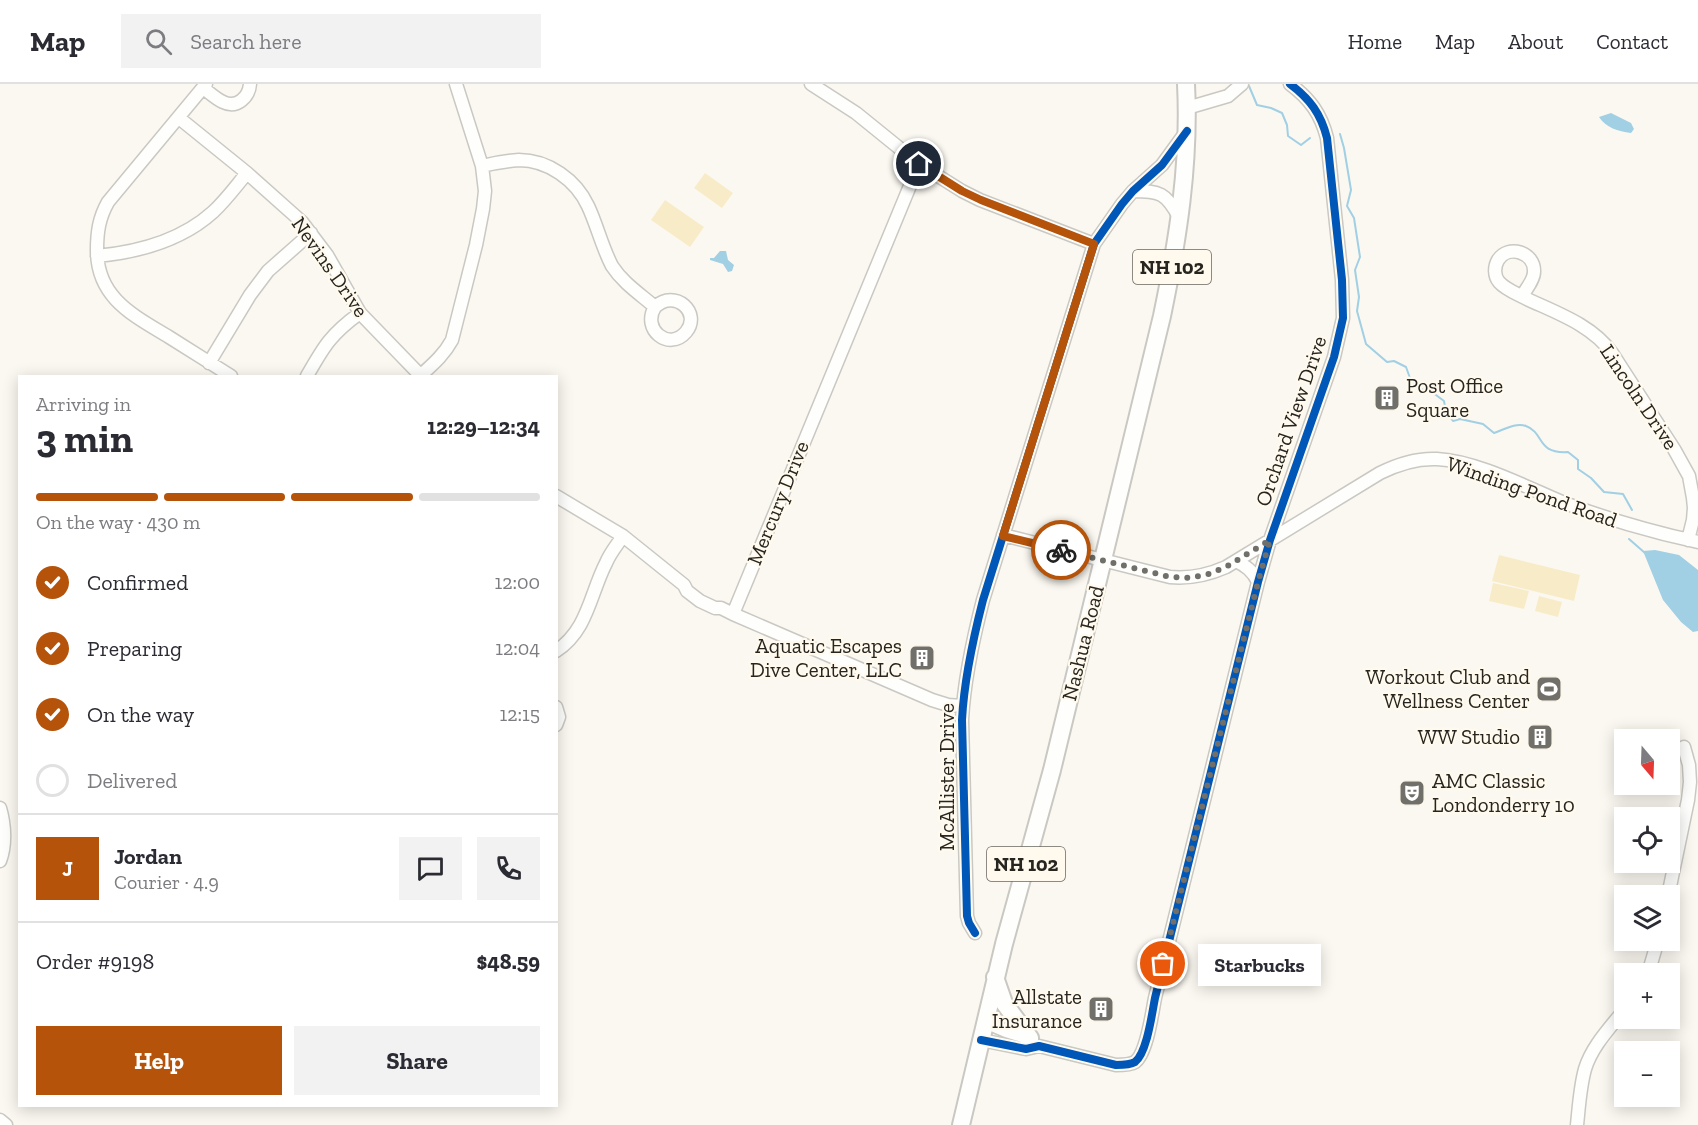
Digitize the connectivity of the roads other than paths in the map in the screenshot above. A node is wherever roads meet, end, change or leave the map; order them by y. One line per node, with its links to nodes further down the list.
1 (250, 84): 7 (street)
2 (456, 84): 12 (street)
3 (811, 84): 11 (street)
4 (1186, 84): 8 (main road, Nashua Road / NH 102)
5 (1242, 84): 8 (street)
6 (1290, 84): 30 (street, Orchard View Drive)
7 (204, 86): 9 (street)
8 (1187, 108): 10 (main road, Nashua Road / NH 102)
9 (179, 118): 13 (street, Nevins Drive); 18 (street)
10 (1187, 131): 14 (street, McAllister Drive); 15 (main road, Nashua Road / NH 102)
11 (919, 164): 17 (street); 35 (street, Mercury Drive)
12 (482, 166): 20 (street); 26 (street)
13 (248, 173): 16 (street, Nevins Drive); 18 (street)
14 (1133, 191): 15 (street); 17 (street, McAllister Drive)
15 (1180, 218): 32 (main road, Nashua Road / NH 102)
16 (311, 233): 21 (street, Nevins Drive); 22 (street)
17 (1094, 244): 29 (street, McAllister Drive)
18 (97, 256): 22 (street)
19 (1522, 296): 31 (street, Lincoln Drive)
20 (655, 307)
21 (360, 313): 24 (street); 25 (street, Nevins Drive)
22 (209, 363): 23 (street)
23 (229, 375)
24 (308, 375)
25 (419, 375)
26 (421, 375)
27 (558, 497): 28 (street)
28 (623, 536): 35 (street); 36 (street)
29 (1003, 536): 32 (street, Winding Pond Road); 37 (street, McAllister Drive)
30 (1270, 540): 31 (street, Winding Pond Road); 33 (street, Winding Pond Road); 34 (street, Orchard View Drive)
31 (1693, 541)
32 (1104, 560): 33 (street, Winding Pond Road); 43 (main road, Nashua Road / NH 102)
33 (1236, 561): 34 (street)
34 (1258, 582): 47 (street, Orchard View Drive)
35 (733, 614): 37 (street)
36 (558, 650)
37 (962, 706): 42 (street, McAllister Drive)
38 (1684, 747): 41 (street)
39 (0, 808): 40 (street)
40 (0, 861)
41 (1670, 885)
42 (975, 933)
43 (996, 977): 44 (main road, Nashua Road / NH 102); 47 (main road)
44 (986, 1022): 46 (main road, Nashua Road / NH 102); 47 (street, Orchard View Drive)
45 (1614, 1023): 51 (street)
46 (981, 1040): 47 (street, Orchard View Drive); 50 (main road, Nashua Road / NH 102)
47 (1034, 1042)
48 (0, 1119): 49 (street)
49 (6, 1125)
50 (961, 1125)
51 (1577, 1125)

